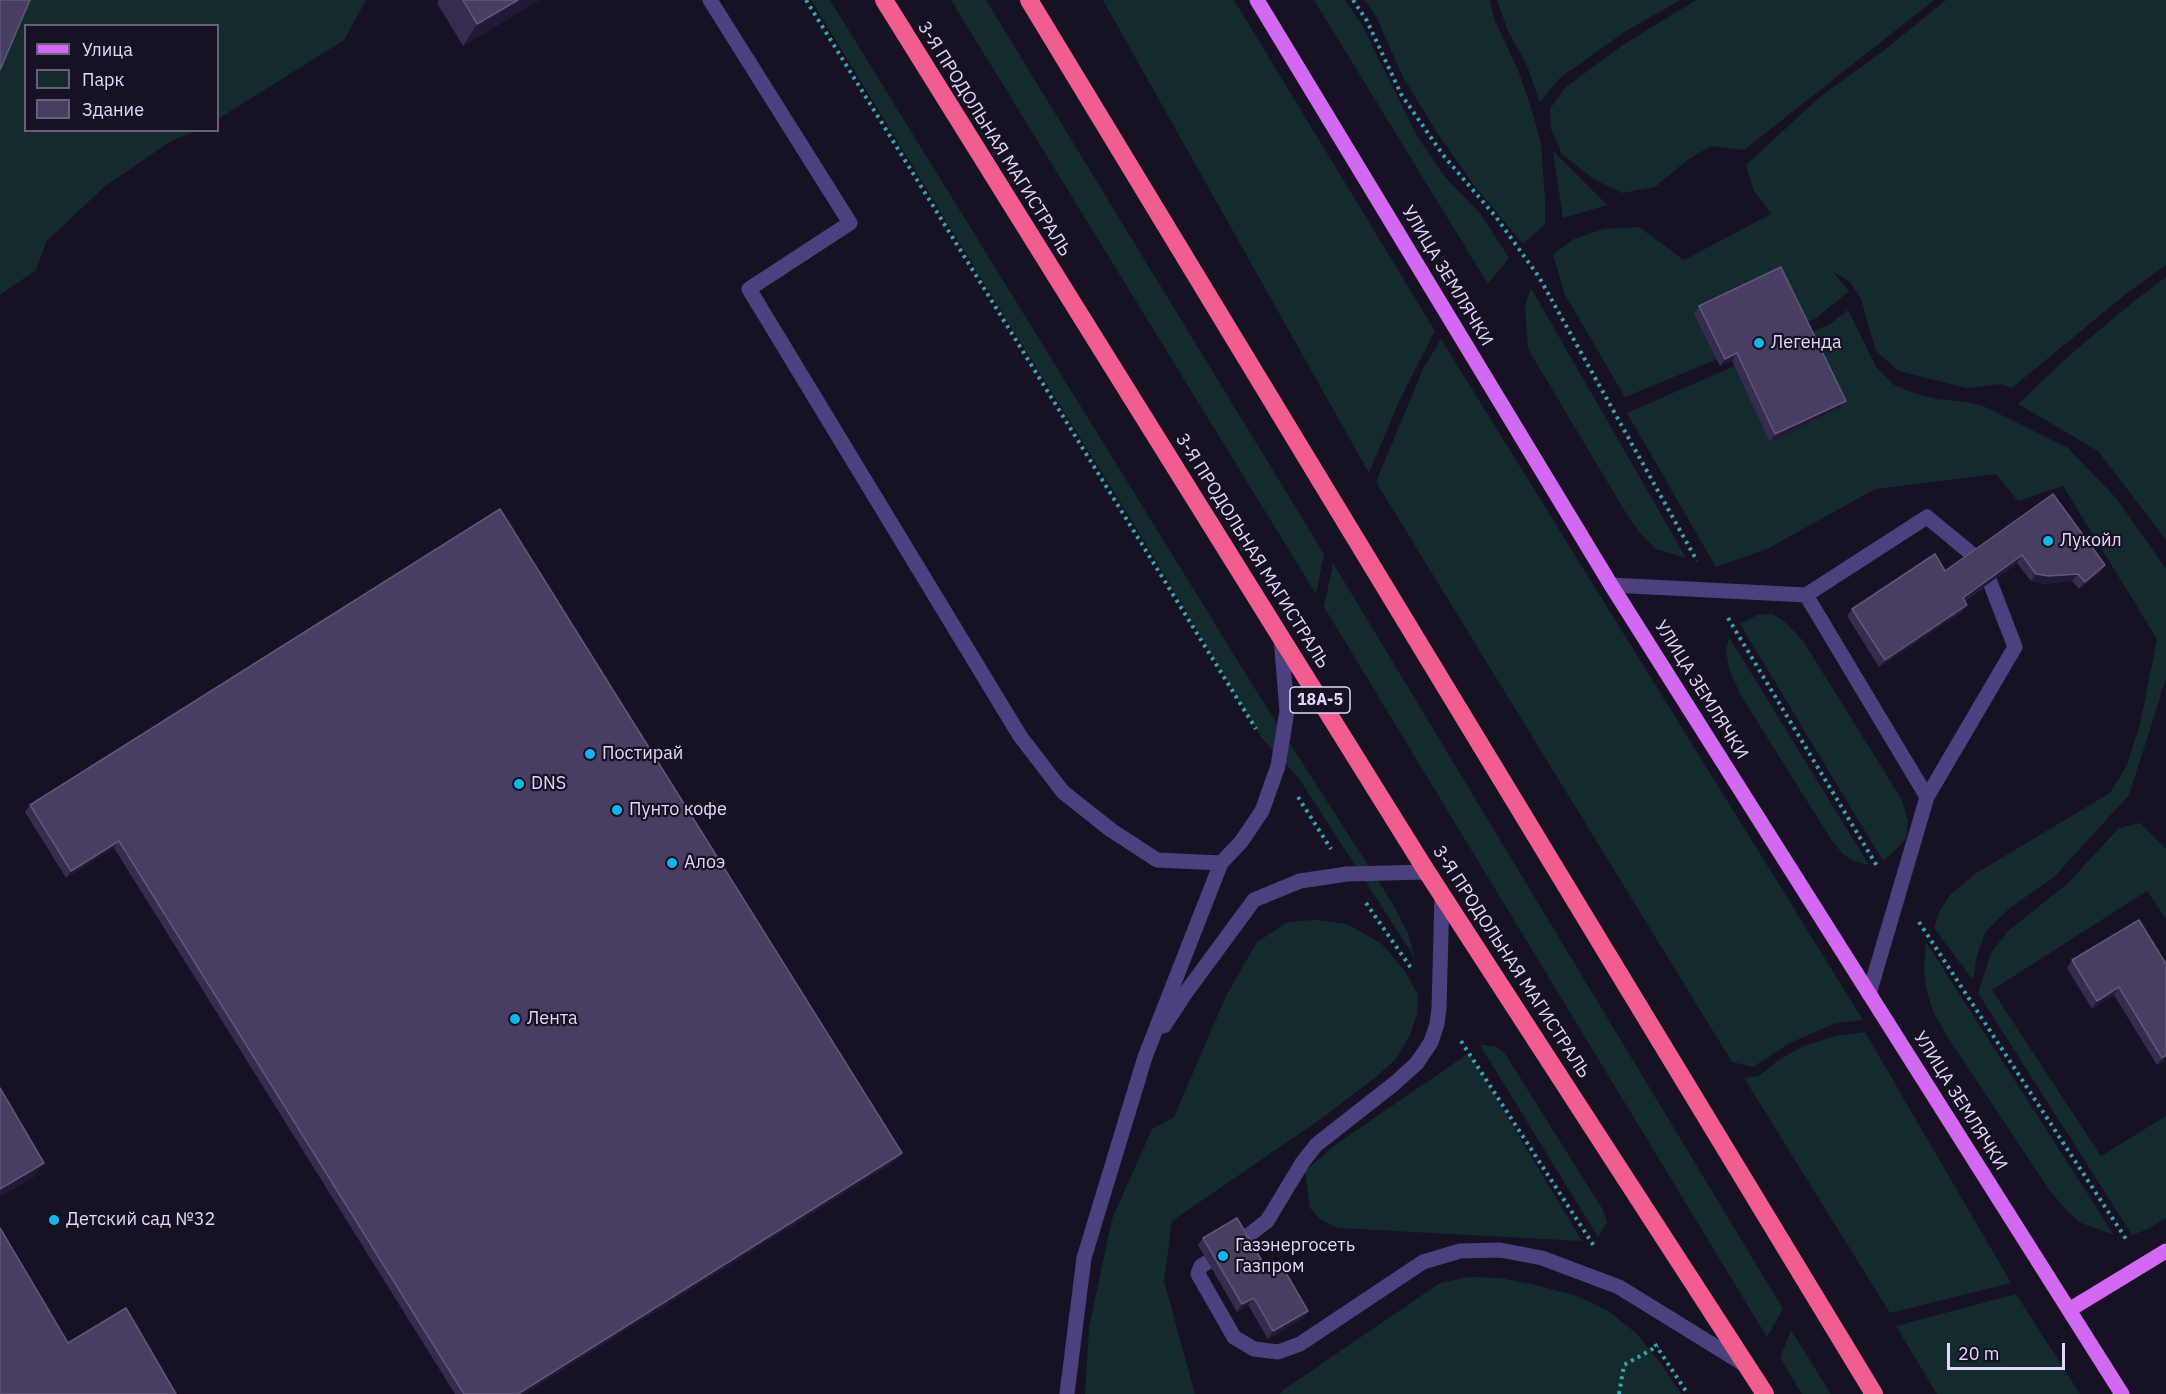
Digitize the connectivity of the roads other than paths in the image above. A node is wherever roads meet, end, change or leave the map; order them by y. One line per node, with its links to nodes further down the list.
1 (710, 0): 9 (lane)
2 (883, 0): 7 (highway, 3-Я ПРОДОЛЬНАЯ МАГИСТРАЛЬ / 18А-5)
3 (1029, 0): 21 (highway)
4 (1257, 0): 5 (main road, УЛИЦА ЗЕМЛЯЧКИ)
5 (1611, 585): 6 (lane); 12 (main road, УЛИЦА ЗЕМЛЯЧКИ)
6 (1806, 595): 8 (lane); 8 (lane)
7 (1281, 638): 9 (lane); 10 (highway, 3-Я ПРОДОЛЬНАЯ МАГИСТРАЛЬ / 18А-5)
8 (1927, 797): 12 (lane)
9 (1221, 863): 13 (lane)
10 (1426, 872): 11 (highway, 3-Я ПРОДОЛЬНАЯ МАГИСТРАЛЬ / 18А-5); 13 (lane)
11 (1442, 896): 14 (lane); 18 (highway, 3-Я ПРОДОЛЬНАЯ МАГИСТРАЛЬ / 18А-5)
12 (1869, 994): 17 (main road, УЛИЦА ЗЕМЛЯЧКИ)
13 (1145, 1057): 19 (lane)
14 (1241, 1241)
15 (2166, 1251): 17 (main road)
16 (1208, 1262): 18 (lane)
17 (2069, 1310): 22 (main road, УЛИЦА ЗЕМЛЯЧКИ)
18 (1749, 1368): 20 (highway, 3-Я ПРОДОЛЬНАЯ МАГИСТРАЛЬ / 18А-5)
19 (1067, 1394)
20 (1765, 1394)
21 (1874, 1394)
22 (2122, 1394)

